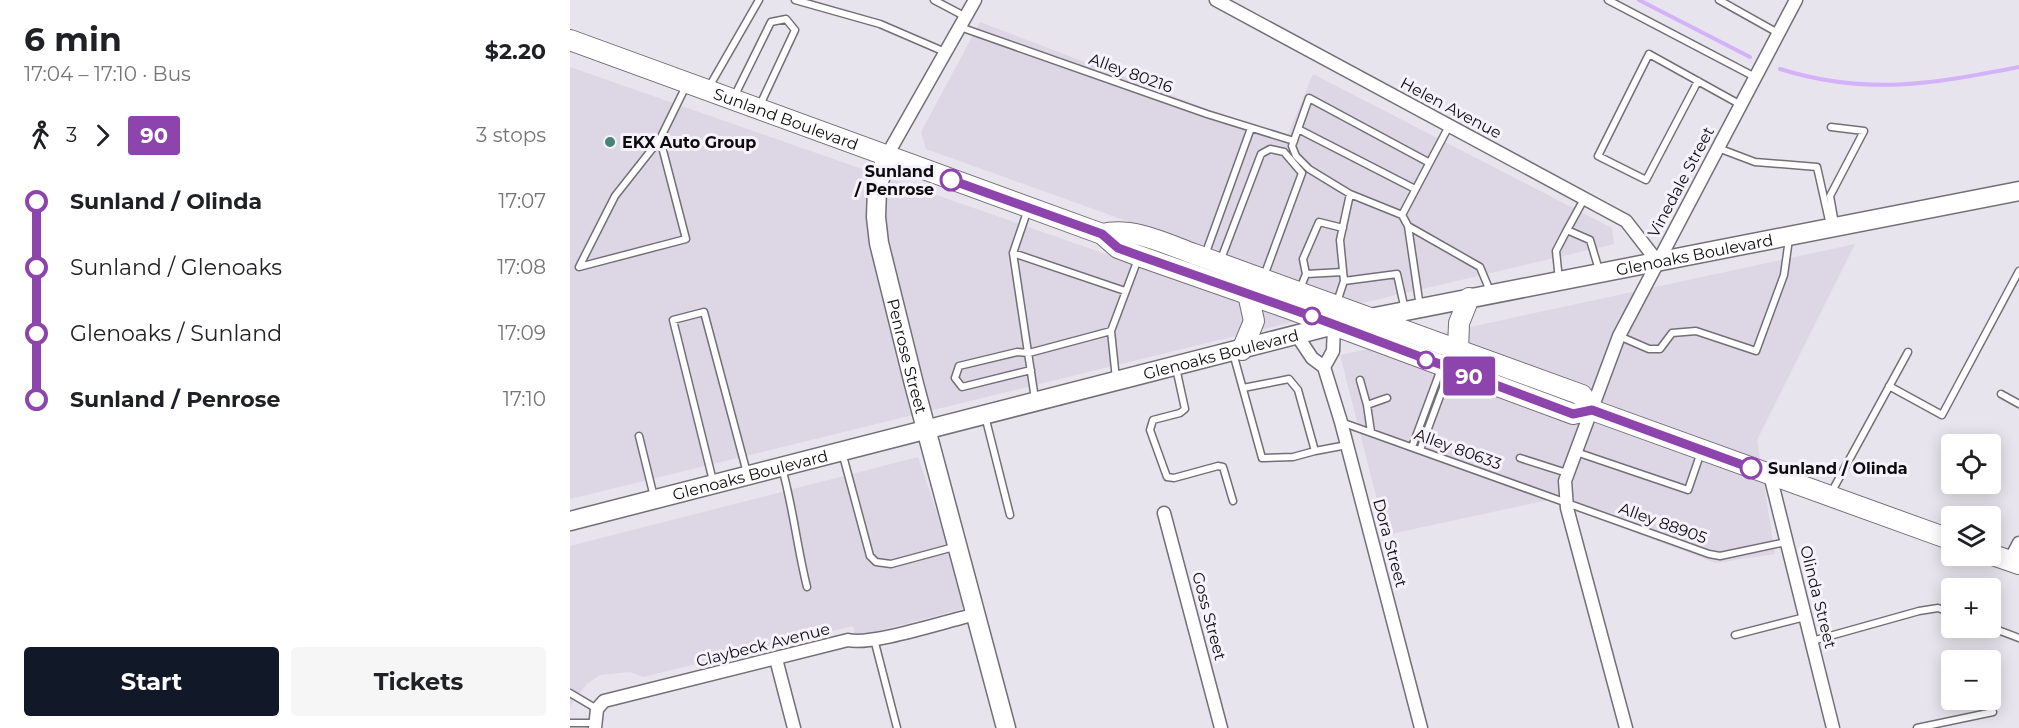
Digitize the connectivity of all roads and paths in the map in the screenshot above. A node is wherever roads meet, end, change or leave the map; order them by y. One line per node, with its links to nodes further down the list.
1 (759, 0): 16 (lane)
2 (795, 0): 12 (lane)
3 (934, 0): 9 (lane, Alley 80216)
4 (975, 0): 9 (street, Penrose Street)
5 (1216, 0): 20 (street, Helen Avenue)
6 (1608, 0): 13 (lane)
7 (1719, 0): 10 (lane)
8 (1796, 0): 10 (street, Vinedale Street)
9 (963, 22): 12 (street, Penrose Street); 22 (lane, Alley 80216)
10 (1778, 33): 13 (street, Vinedale Street)
11 (571, 42): 15 (main road, Sunland Boulevard)
12 (946, 53): 28 (street, Penrose Street)
13 (1755, 77): 18 (street, Vinedale Street)
14 (1698, 81): 14 (lane); 18 (lane)
15 (687, 83): 16 (main road, Sunland Boulevard); 24 (lane)
16 (707, 90): 17 (main road, Sunland Boulevard)
17 (733, 99): 19 (main road, Sunland Boulevard); 19 (lane)
18 (1741, 105): 26 (street, Vinedale Street)
19 (758, 108): 28 (main road, Sunland Boulevard)
20 (1449, 126): 29 (lane); 35 (street, Helen Avenue)
21 (1831, 127): 40 (lane)
22 (1251, 129): 25 (lane, Alley 80216); 46 (lane)
23 (1298, 129): 25 (lane); 29 (lane); 32 (lane)
24 (660, 139): 24 (lane)
25 (1290, 140): 27 (lane); 30 (lane)
26 (1718, 148): 40 (lane); 47 (street, Vinedale Street)
27 (1284, 152): 31 (lane); 46 (lane)
28 (886, 157): 36 (main road, Sunland Boulevard); 86 (main road, Penrose Street)
29 (1428, 162): 32 (lane)
30 (1306, 166): 31 (lane); 34 (lane)
31 (1302, 173): 52 (lane)
32 (1415, 189): 37 (lane)
33 (2019, 191): 40 (main road, Glenoaks Boulevard)
34 (1350, 194): 37 (lane); 39 (lane)
35 (1584, 199): 41 (lane); 47 (street, Helen Avenue)
36 (1029, 207): 42 (main road, Sunland Boulevard); 44 (lane)
37 (1402, 215): 38 (lane)
38 (1408, 226): 58 (lane); 60 (lane)
39 (1343, 228): 49 (lane); 51 (lane)
40 (1833, 228): 43 (main road, Glenoaks Boulevard)
41 (1567, 230): 50 (lane); 54 (lane)
42 (1102, 234): 45 (main road, Sunland Boulevard); 46 (main road, Sunland Boulevard)
43 (1790, 236): 47 (main road, Glenoaks Boulevard); 65 (lane)
44 (1013, 253): 55 (lane); 69 (lane)
45 (1140, 256): 55 (lane); 57 (main road, Sunland Boulevard)
46 (1212, 260): 52 (main road, Sunland Boulevard)
47 (1657, 261): 50 (main road, Glenoaks Boulevard); 65 (street, Vinedale Street)
48 (2019, 271): 76 (lane)
49 (1343, 272): 51 (lane); 53 (lane)
50 (1600, 273): 54 (main road, Glenoaks Boulevard)
51 (1306, 274): 56 (lane)
52 (1262, 279): 56 (main road, Sunland Boulevard)
53 (1344, 281): 60 (lane); 61 (lane)
54 (1559, 281): 58 (main road, Glenoaks Boulevard)
55 (1125, 291): 63 (lane)
56 (1298, 292): 61 (main road, Sunland Boulevard)
57 (1248, 294): 61 (main road, Sunland Boulevard); 67 (main road)
58 (1491, 294): 59 (main road, Glenoaks Boulevard)
59 (1469, 298): 60 (main road, Glenoaks Boulevard); 66 (main road)
60 (1413, 309): 62 (main road, Glenoaks Boulevard)
61 (1335, 316): 62 (main road, Sunland Boulevard); 64 (main road, Glenoaks Boulevard); 71 (street); 72 (main road, Sunland Boulevard)
62 (1371, 320): 66 (main road, Sunland Boulevard)
63 (1111, 331): 69 (lane); 75 (lane)
64 (1296, 334): 67 (main road, Glenoaks Boulevard); 71 (street, Dora Street)
65 (1619, 336): 83 (street, Vinedale Street)
66 (1458, 350): 83 (main road, Sunland Boulevard)
67 (1238, 351): 70 (main road, Glenoaks Boulevard); 77 (lane)
68 (1908, 352): 76 (lane)
69 (1029, 353): 73 (lane); 73 (lane)
70 (1176, 367): 75 (main road, Glenoaks Boulevard); 104 (lane)
71 (1324, 367): 85 (street, Dora Street)
72 (1446, 368): 83 (main road, Sunland Boulevard); 90 (lane); 91 (lane)
73 (1031, 370): 80 (lane)
74 (1360, 380): 82 (lane)
75 (1116, 382): 80 (main road, Glenoaks Boulevard)
76 (1889, 386): 102 (lane)
77 (1244, 388): 93 (lane); 93 (lane)
78 (2001, 394): 81 (lane)
79 (1387, 398): 82 (lane)
80 (1036, 402): 84 (main road, Glenoaks Boulevard)
81 (2019, 404)
82 (1367, 405): 87 (lane)
83 (1592, 410): 92 (main road, Sunland Boulevard); 95 (street, Vinedale Street)
84 (985, 415): 86 (main road, Glenoaks Boulevard); 107 (lane)
85 (1341, 422): 87 (lane, Alley 80633); 89 (street, Dora Street)
86 (927, 430): 94 (main road, Glenoaks Boulevard); 112 (main road, Penrose Street)
87 (1371, 432): 90 (lane, Alley 80633)
88 (639, 436): 103 (lane)
89 (1347, 445): 93 (lane); 133 (street, Dora Street)
90 (1412, 447): 91 (lane, Alley 80633)
91 (1420, 450): 105 (lane, Alley 80633)
92 (1701, 450): 95 (lane); 99 (main road, Sunland Boulevard)
93 (1315, 451)
94 (842, 452): 97 (main road, Glenoaks Boulevard); 112 (lane)
95 (1576, 452): 98 (street, Vinedale Street)
96 (1520, 458): 98 (lane)
97 (782, 467): 100 (main road, Glenoaks Boulevard); 114 (lane)
98 (1568, 474): 105 (street, Vinedale Street)
99 (1770, 475): 102 (main road, Sunland Boulevard); 110 (street, Olinda Street)
100 (748, 476): 101 (main road, Glenoaks Boulevard); 101 (lane)
101 (713, 485): 103 (main road, Glenoaks Boulevard)
102 (1830, 496): 109 (main road, Sunland Boulevard)
103 (655, 500): 108 (main road, Glenoaks Boulevard)
104 (1233, 501)
105 (1567, 502): 110 (lane, Alley 88905); 134 (street, Vinedale Street)
106 (1164, 513): 132 (street, Goss Street)
107 (1010, 515)
108 (570, 521)
109 (1941, 536)
110 (1787, 542): 117 (street, Olinda Street)
111 (2019, 543): 113 (street)
112 (958, 546): 116 (main road, Penrose Street)
113 (2014, 562)
114 (807, 588)
115 (1941, 609): 122 (lane)
116 (977, 614): 121 (street, Claybeck Avenue); 131 (main road, Penrose Street)
117 (1806, 617): 119 (lane); 122 (street, Olinda Street)
118 (2001, 631): 120 (lane)
119 (1735, 635)
120 (2019, 638)
121 (874, 639): 123 (street, Claybeck Avenue); 130 (lane)
122 (1812, 641): 135 (street, Olinda Street)
123 (776, 659): 125 (street, Claybeck Avenue); 129 (street)
124 (570, 693): 125 (lane)
125 (597, 709): 128 (street)
126 (1993, 712): 136 (lane)
127 (570, 723): 128 (lane)
128 (594, 725)
129 (794, 728)
130 (897, 728)
131 (1006, 728)
132 (1221, 728)
133 (1421, 728)
134 (1626, 728)
135 (1833, 728)
136 (1917, 728)

